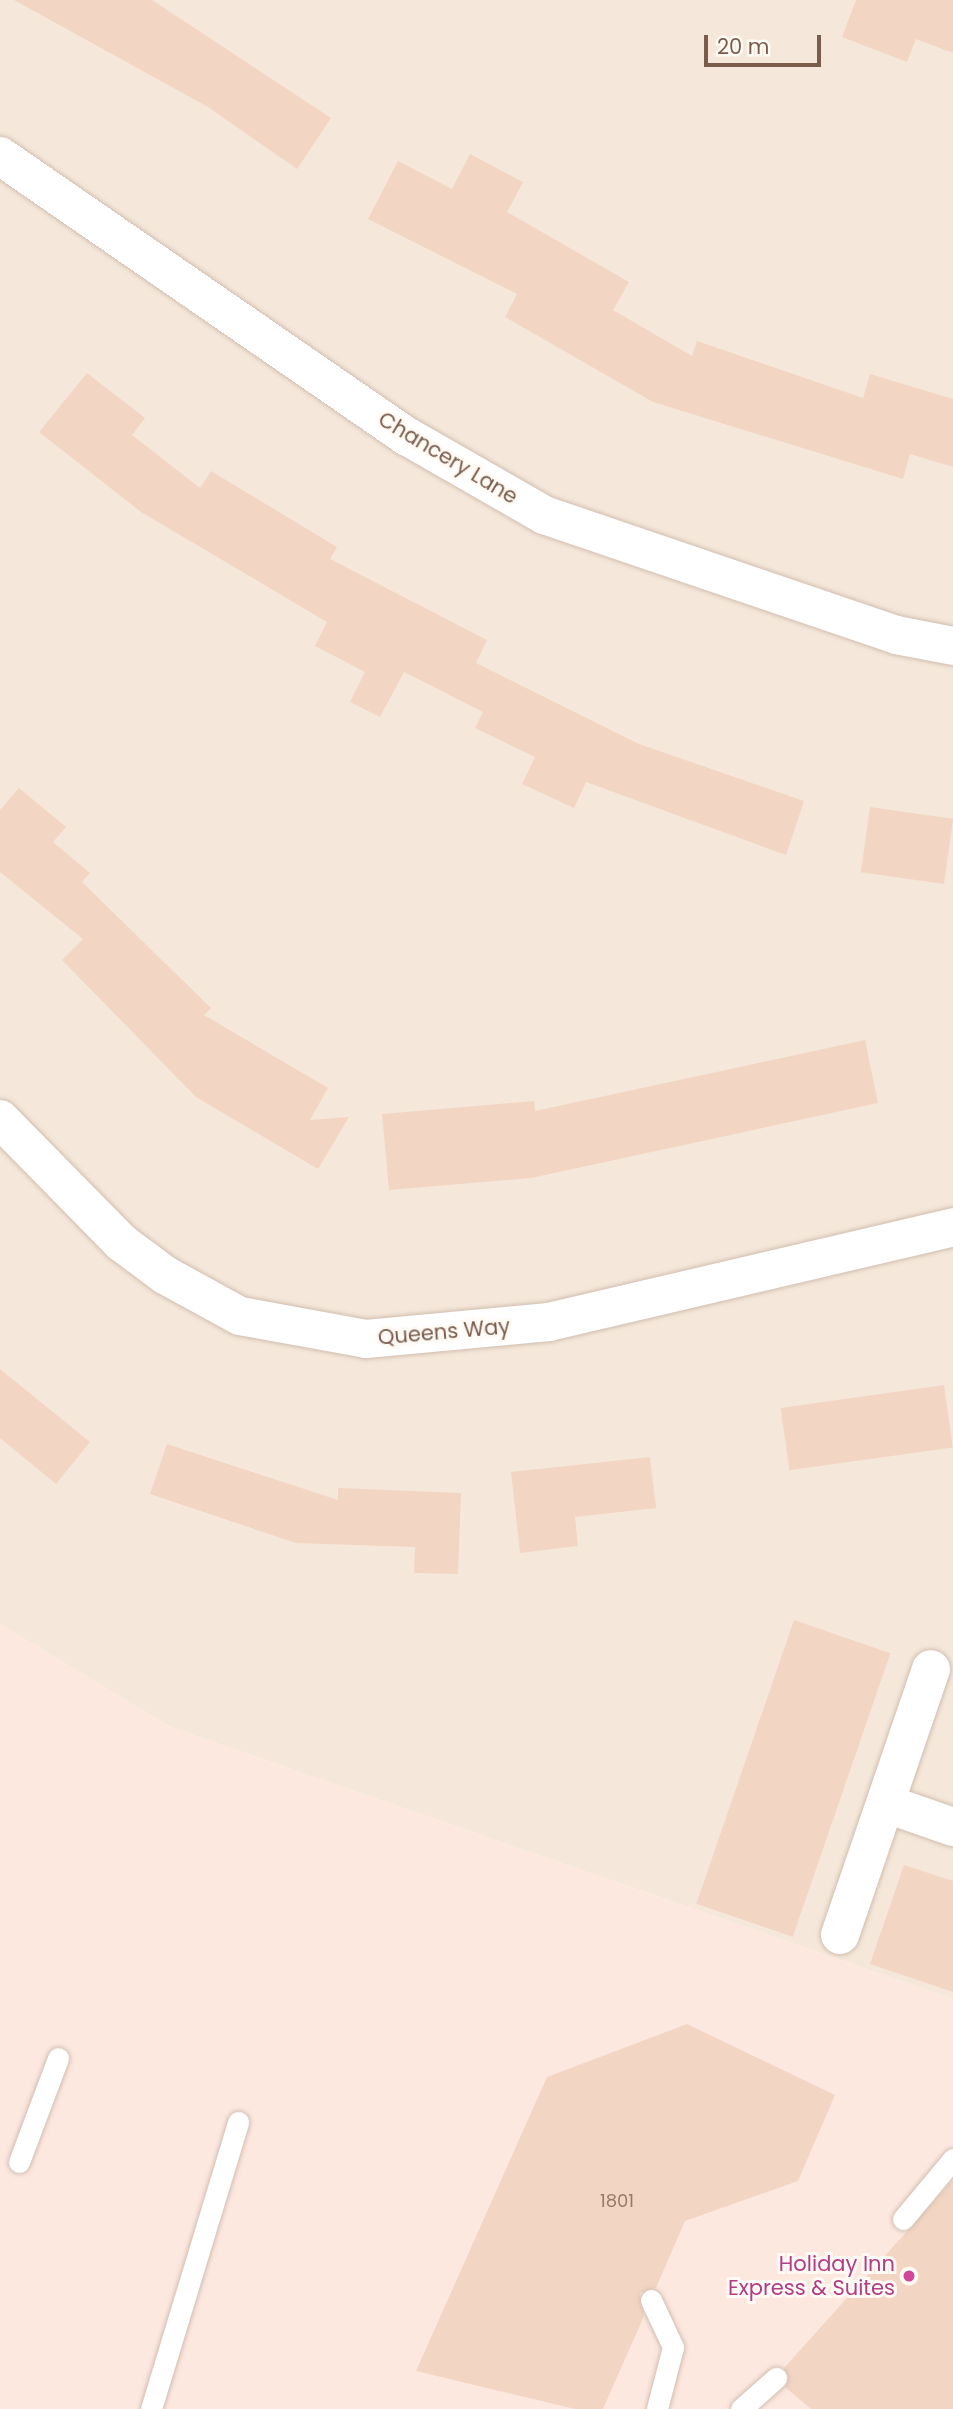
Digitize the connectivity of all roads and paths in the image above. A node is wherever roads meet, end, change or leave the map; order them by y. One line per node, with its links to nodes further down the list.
1 (0, 156): 2 (street, Chancery Lane)
2 (953, 646)
3 (0, 1119): 4 (street, Queens Way)
4 (953, 1227)
5 (931, 1668): 6 (street)
6 (887, 1804): 7 (street); 8 (street)
7 (953, 1827)
8 (840, 1935)
9 (58, 2058): 12 (lane)
10 (238, 2122): 16 (lane)
11 (953, 2159): 13 (lane)
12 (19, 2162)
13 (903, 2219)
14 (651, 2300): 17 (lane)
15 (776, 2378): 18 (lane)
16 (151, 2409)
17 (657, 2409)
18 (741, 2409)

